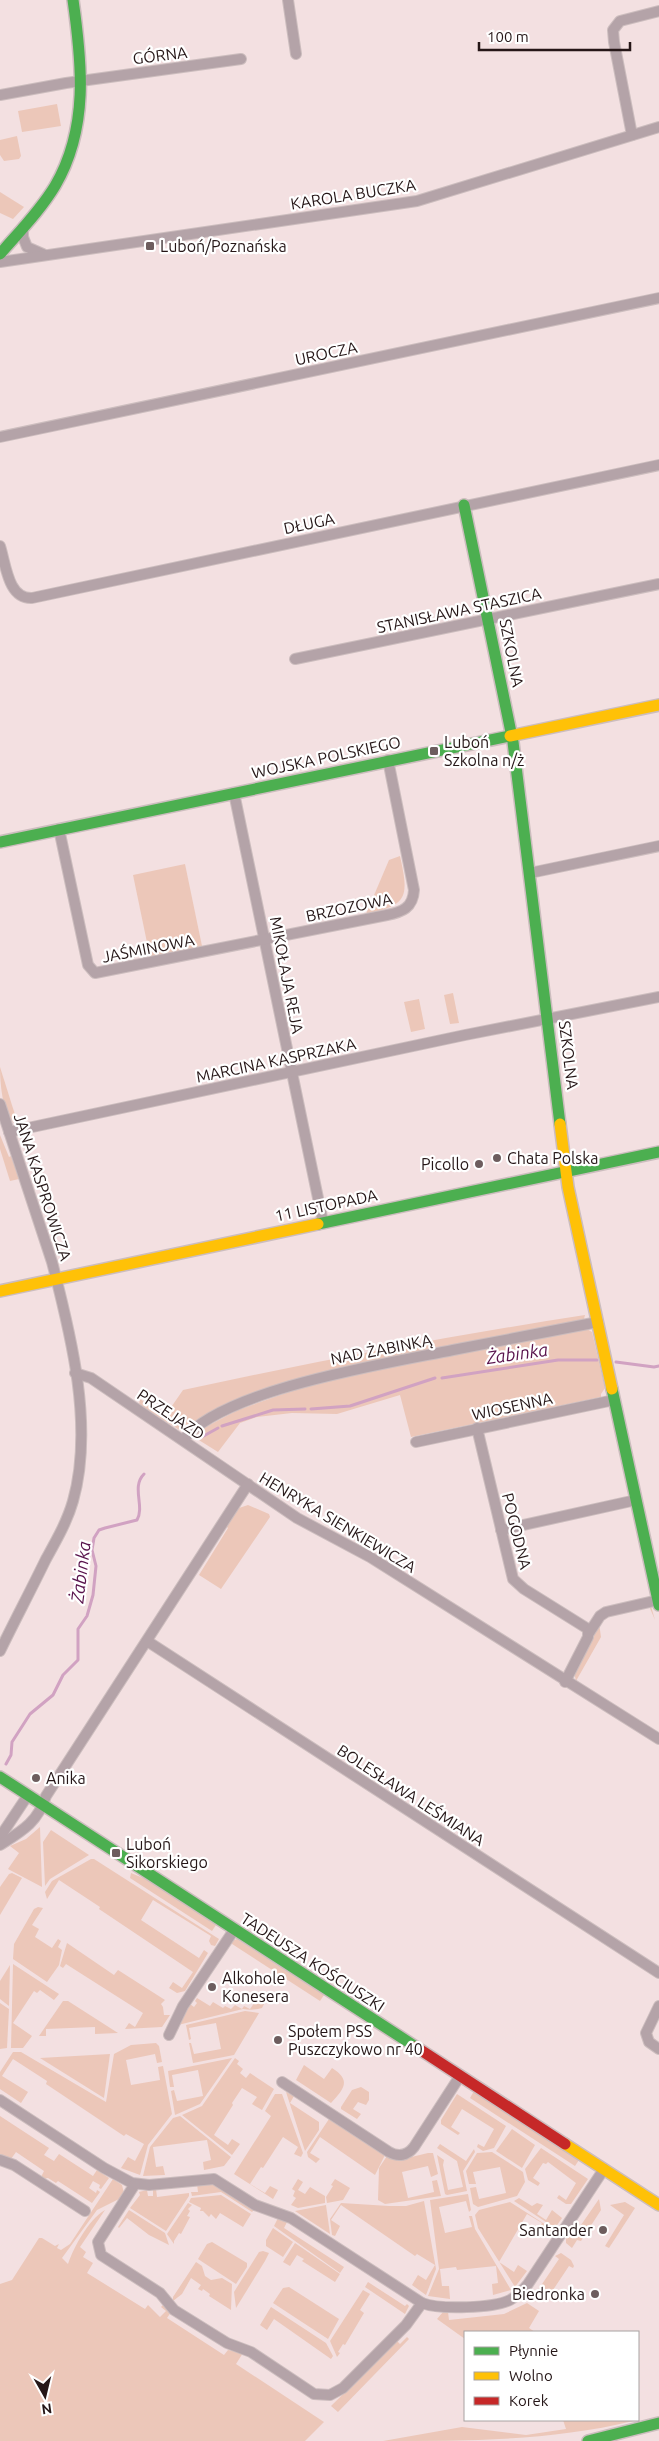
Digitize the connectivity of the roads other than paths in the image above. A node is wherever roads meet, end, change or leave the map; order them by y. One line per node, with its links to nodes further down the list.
1 (73, 0): 6 (street)
2 (288, 0): 4 (street)
3 (659, 11): 9 (street)
4 (296, 54)
5 (241, 60): 6 (street, GÓRNA)
6 (83, 80): 7 (street, GÓRNA); 10 (street)
7 (0, 95)
8 (659, 127): 9 (street, KAROLA BUCZKA)
9 (632, 135): 12 (street, KAROLA BUCZKA)
10 (23, 227): 11 (street); 12 (street)
11 (0, 254)
12 (44, 255): 13 (street, KAROLA BUCZKA)
13 (0, 262)
14 (659, 298): 15 (street, UROCZA)
15 (0, 437)
16 (659, 464): 17 (street, DŁUGA)
17 (464, 506): 18 (street, DŁUGA); 20 (street, SZKOLNA)
18 (0, 546)
19 (659, 584): 20 (street, STANISŁAWA STASZICA)
20 (489, 619): 21 (street, STANISŁAWA STASZICA); 23 (street, SZKOLNA)
21 (295, 659)
22 (659, 705): 23 (street, WOJSKA POLSKIEGO)
23 (512, 735): 24 (street, WOJSKA POLSKIEGO); 29 (street, SZKOLNA)
24 (388, 760): 25 (street, WOJSKA POLSKIEGO); 30 (street, BRZOZOWA)
25 (234, 793): 26 (street, WOJSKA POLSKIEGO); 30 (street, MIKOŁAJA REJA)
26 (59, 829): 27 (street, WOJSKA POLSKIEGO); 30 (street, JAŚMINOWA)
27 (0, 842)
28 (659, 846): 29 (street)
29 (530, 873): 32 (street, SZKOLNA)
30 (265, 940): 33 (street, MIKOŁAJA REJA)
31 (659, 997): 32 (street, MARCINA KASPRZAKA)
32 (548, 1018): 33 (street, MARCINA KASPRZAKA); 38 (street, SZKOLNA)
33 (291, 1072): 36 (street, MARCINA KASPRZAKA); 39 (street, MIKOŁAJA REJA)
34 (0, 1104): 35 (street, JANA KASPROWICZA)
35 (3, 1121): 36 (street, JANA KASPROWICZA)
36 (9, 1132): 40 (street, JANA KASPROWICZA)
37 (659, 1152): 38 (street, 11 LISTOPADA)
38 (566, 1171): 39 (street, 11 LISTOPADA); 42 (street, SZKOLNA)
39 (323, 1222): 40 (street, 11 LISTOPADA)
40 (56, 1279): 41 (street, 11 LISTOPADA); 43 (street, JANA KASPROWICZA)
41 (0, 1291)
42 (598, 1322): 44 (street, SZKOLNA); 46 (street, NAD ŻABINKĄ)
43 (75, 1373): 46 (street, PRZEJAZD); 54 (street, JANA KASPROWICZA)
44 (614, 1400): 45 (street, WIOSENNA); 49 (street, SZKOLNA)
45 (478, 1428): 47 (street, WIOSENNA); 50 (street, POGODNA)
46 (183, 1440): 48 (street, PRZEJAZD)
47 (416, 1442)
48 (248, 1484): 53 (street, HENRYKA SIENKIEWICZA); 55 (street, HENRYKA SIENKIEWICZA)
49 (636, 1500): 50 (street); 51 (street, SZKOLNA)
50 (501, 1530): 52 (street, POGODNA)
51 (658, 1602): 52 (street)
52 (588, 1633): 55 (street)
53 (147, 1641): 59 (street, HENRYKA SIENKIEWICZA); 63 (street, BOLESŁAWA LEŚMIANA)
54 (0, 1651)
55 (565, 1682): 56 (street, HENRYKA SIENKIEWICZA)
56 (659, 1739)
57 (0, 1777): 58 (street, TADEUSZA KOŚCIUSZKI)
58 (28, 1795): 59 (street, TADEUSZA KOŚCIUSZKI); 60 (street)
59 (44, 1806): 61 (street, HENRYKA SIENKIEWICZA); 62 (street, TADEUSZA KOŚCIUSZKI)
60 (0, 1837)
61 (0, 1845)
62 (234, 1930): 65 (street); 67 (street, TADEUSZA KOŚCIUSZKI)
63 (659, 1973)
64 (659, 2006): 66 (street)
65 (169, 2035)
66 (659, 2049)
67 (460, 2076): 68 (street); 71 (street, TADEUSZA KOŚCIUSZKI)
68 (282, 2082)
69 (0, 2100): 72 (street)
70 (0, 2160): 74 (street)
71 (604, 2169): 73 (street, TADEUSZA KOŚCIUSZKI); 75 (street)
72 (135, 2184): 75 (street); 75 (street)
73 (659, 2204)
74 (85, 2211)
75 (422, 2303)
76 (659, 2423): 78 (street)
77 (659, 2432): 79 (street)
78 (588, 2441)
79 (628, 2441)

